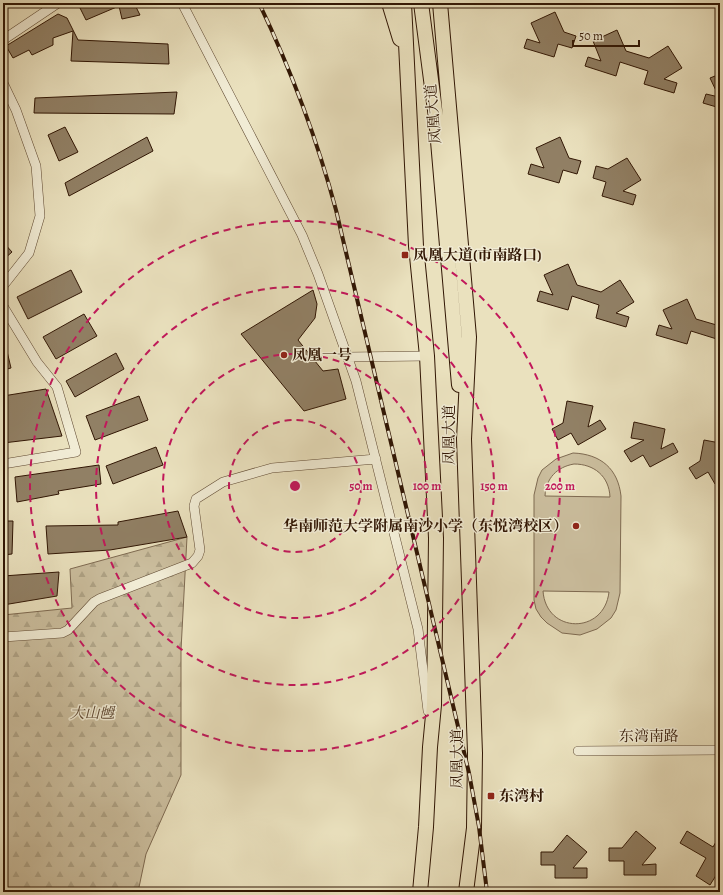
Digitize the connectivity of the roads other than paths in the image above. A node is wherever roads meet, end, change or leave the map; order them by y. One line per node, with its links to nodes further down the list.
1 (58, 3): 8 (street)
2 (182, 3): 15 (street, 凤凰大道)
3 (389, 3): 9 (main road)
4 (404, 3): 9 (main road, 凤凰大道)
5 (420, 3): 11 (main road)
6 (431, 3): 11 (main road)
7 (440, 3): 16 (main road, 凤凰大道)
8 (3, 40)
9 (406, 60): 14 (main road, 凤凰大道)
10 (3, 83): 12 (street)
11 (436, 118): 16 (main road)
12 (3, 286)
13 (3, 306): 18 (street)
14 (426, 356): 15 (street); 20 (main road, 凤凰大道)
15 (347, 357): 17 (street, 凤凰大道)
16 (464, 439): 24 (main road, 凤凰大道)
17 (376, 459): 19 (street); 20 (street, 凤凰大道)
18 (3, 464)
19 (3, 637)
20 (430, 747): 23 (main road, 凤凰大道)
21 (720, 750): 22 (street, 东湾南路)
22 (578, 751)
23 (420, 892)
24 (466, 892)

